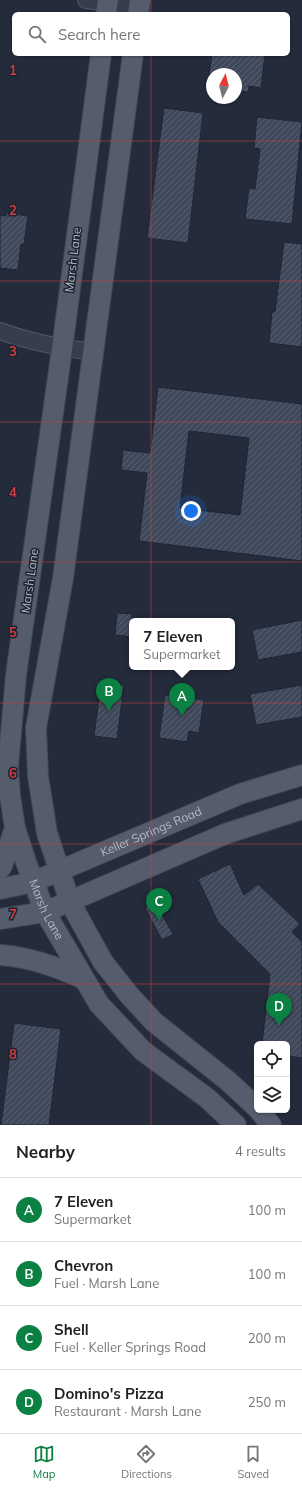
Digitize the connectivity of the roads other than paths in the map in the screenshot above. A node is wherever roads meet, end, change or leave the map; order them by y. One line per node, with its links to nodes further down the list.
1 (86, 0): 2 (street)
2 (108, 6): 3 (street)
3 (139, 7)
4 (101, 56): 7 (main road, Marsh Lane)
5 (133, 56): 8 (main road, Marsh Lane)
6 (0, 332): 7 (street)
7 (62, 349): 8 (street); 11 (main road, Marsh Lane)
8 (93, 352): 13 (main road, Marsh Lane)
9 (302, 775): 13 (main road, Keller Springs Road)
10 (302, 809): 16 (main road)
11 (15, 828): 12 (main road); 14 (main road, Marsh Lane)
12 (0, 869)
13 (61, 870): 14 (main road, Keller Springs Road); 16 (main road, Marsh Lane)
14 (33, 882): 15 (main road, Keller Springs Road); 17 (main road, Marsh Lane)
15 (0, 889)
16 (70, 902): 17 (main road); 21 (main road, Marsh Lane)
17 (45, 912): 18 (main road); 20 (main road, Marsh Lane)
18 (0, 919)
19 (0, 955): 20 (main road)
20 (84, 979): 22 (main road, Marsh Lane)
21 (204, 1063): 22 (main road); 23 (main road, Marsh Lane)
22 (185, 1083): 25 (main road, Marsh Lane)
23 (254, 1105)
24 (261, 1113): 26 (main road, Marsh Lane)
25 (236, 1125)
26 (271, 1125)

